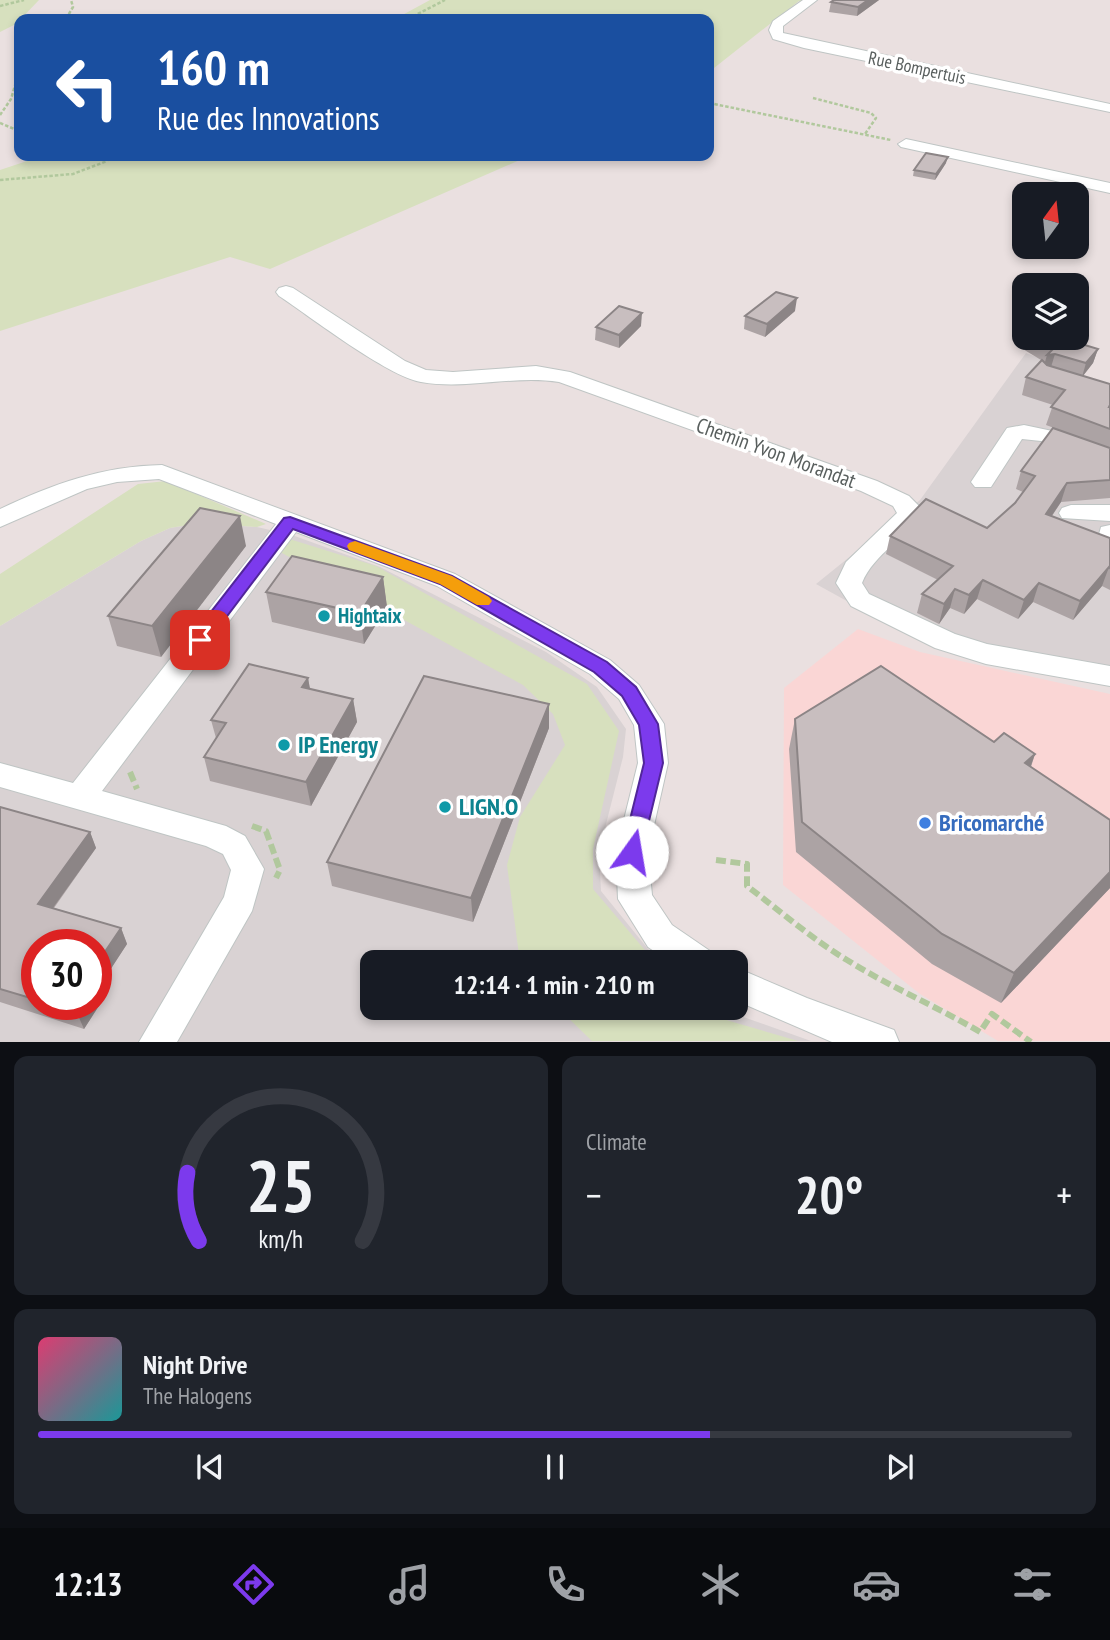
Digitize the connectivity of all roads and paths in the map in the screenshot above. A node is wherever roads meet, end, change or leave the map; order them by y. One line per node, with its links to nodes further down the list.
1 (24, 0): 4 (path)
2 (445, 0): 5 (path)
3 (811, 0): 9 (street, Rue Bompertuis)
4 (0, 6)
5 (418, 14)
6 (14, 89): 10 (path)
7 (813, 99): 11 (path)
8 (714, 104): 11 (path)
9 (1110, 108)
10 (0, 115)
11 (865, 134): 12 (path)
12 (906, 144): 15 (street)
13 (107, 161): 14 (path)
14 (0, 180)
15 (1110, 188)
16 (286, 292): 23 (street, Chemin Yvon Morandat)
17 (1110, 460): 18 (street)
18 (983, 482)
19 (1071, 513): 20 (street)
20 (1110, 513)
21 (0, 519): 22 (street)
22 (290, 522): 24 (street); 31 (street)
23 (1110, 676)
24 (106, 763): 26 (path); 27 (street)
25 (0, 775): 27 (street)
26 (148, 792)
27 (79, 797): 33 (street)
28 (243, 823): 30 (path)
29 (716, 860): 35 (path)
30 (273, 882)
31 (680, 950)
32 (748, 989): 34 (street)
33 (157, 1041)
34 (881, 1041)
35 (1031, 1041)

